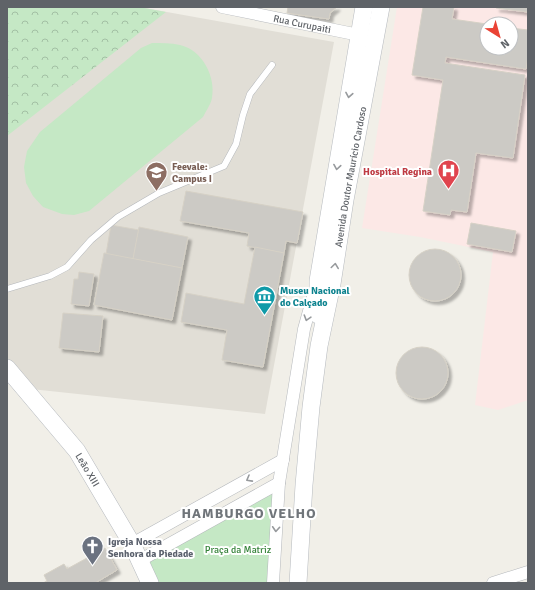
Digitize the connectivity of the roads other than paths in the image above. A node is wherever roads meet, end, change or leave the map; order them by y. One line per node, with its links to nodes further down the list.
1 (222, 7): 3 (street, Rua Curupaiti)
2 (371, 12): 3 (main road, Avenida Doutor Maurício Cardoso); 4 (main road, Avenida Doutor Maurício Cardoso)
3 (359, 35): 4 (main road, Avenida Doutor Maurício Cardoso)
4 (362, 62): 6 (main road, Avenida Doutor Maurício Cardoso)
5 (272, 65): 8 (lane)
6 (338, 199): 7 (main road, Avenida Doutor Maurício Cardoso); 9 (main road, Avenida Doutor Maurício Cardoso, one-way to 6)
7 (318, 281): 9 (main road, Avenida Doutor Maurício Cardoso); 11 (street, one-way to 11)
8 (7, 288)
9 (319, 346): 18 (main road, Avenida Doutor Maurício Cardoso)
10 (7, 368): 13 (main road, Leão XIII)
11 (283, 460): 12 (street); 13 (street, one-way to 13)
12 (279, 483): 14 (street); 17 (street, one-way to 17)
13 (132, 544): 14 (main road, Leão XIII)
14 (140, 561): 16 (main road, Leão XIII)
15 (528, 572): 19 (street)
16 (150, 583)
17 (272, 583)
18 (298, 583)
19 (493, 583)

